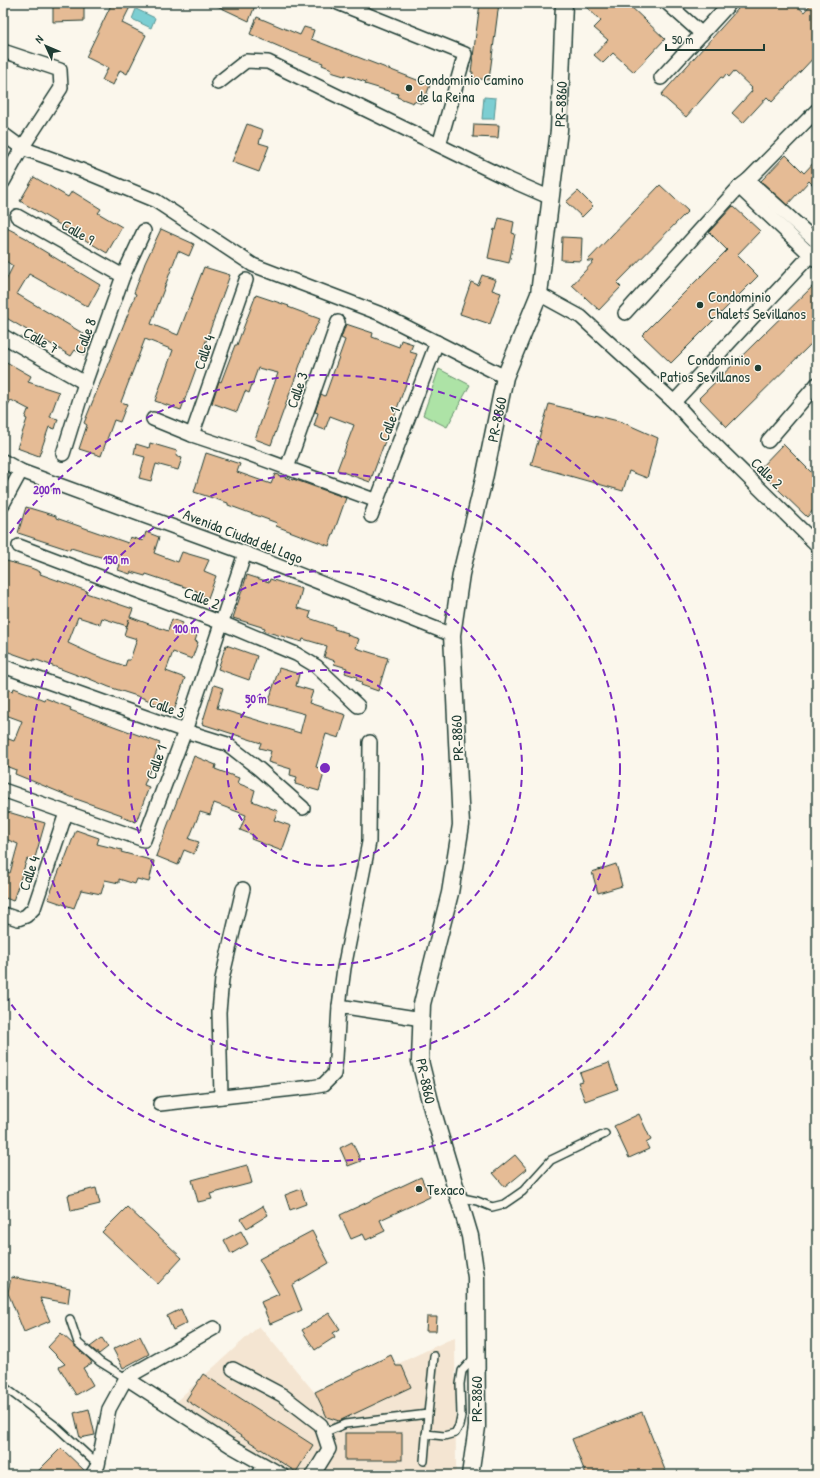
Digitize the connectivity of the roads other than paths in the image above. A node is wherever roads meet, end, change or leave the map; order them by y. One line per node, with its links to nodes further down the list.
1 (338, 3): 11 (street)
2 (564, 3): 15 (street, PR-8860 / PR-8860)
3 (667, 3): 5 (street)
4 (730, 3): 5 (street)
5 (702, 34): 7 (street)
6 (3, 51): 12 (street)
7 (661, 78)
8 (218, 83): 11 (street)
9 (817, 110): 14 (street)
10 (3, 134): 12 (street)
11 (439, 145): 15 (street)
12 (22, 148): 13 (street); 26 (street)
13 (3, 182)
14 (744, 183): 18 (street); 19 (street); 23 (street)
15 (551, 198): 22 (street, PR-8860 / PR-8860)
16 (17, 216): 20 (street, Calle 9)
17 (144, 231): 20 (street, Calle 8)
18 (817, 242)
19 (815, 254): 30 (street)
20 (123, 276): 28 (street, Calle 8)
21 (246, 280): 32 (street, Calle 4)
22 (539, 294): 27 (street, PR-8860 / PR-8860); 30 (street, Calle 2)
23 (625, 313)
24 (338, 322): 36 (street, Calle 3)
25 (3, 336): 28 (street, Calle 7)
26 (437, 342): 27 (street); 38 (street, Calle 1)
27 (505, 377): 45 (street, PR-8860 / PR-8860)
28 (85, 383): 34 (street, Calle 8)
29 (816, 387): 33 (street)
30 (674, 402): 41 (street, Calle 2)
31 (153, 419): 32 (street)
32 (192, 435): 36 (street)
33 (768, 441)
34 (63, 454)
35 (3, 460): 37 (street)
36 (287, 468): 38 (street)
37 (21, 471): 39 (street); 43 (street, Avenida Ciudad del Lago)
38 (377, 501): 40 (street, Calle 1)
39 (3, 504)
40 (371, 516)
41 (817, 545)
42 (19, 546): 44 (street, Calle 2)
43 (245, 553): 44 (street, Calle 1); 45 (street, Avenida Ciudad del Lago)
44 (222, 623): 47 (street, Calle 2); 48 (street, Calle 1)
45 (452, 635): 56 (street, PR-8860 / PR-8860)
46 (3, 666): 48 (street, Calle 3)
47 (358, 706)
48 (185, 731): 51 (street, Calle 3); 52 (street, Calle 1)
49 (370, 742): 55 (street)
50 (3, 790): 52 (street, Calle 1)
51 (303, 808)
52 (66, 813): 54 (street, Calle 4)
53 (243, 889): 57 (street)
54 (3, 914)
55 (339, 1006): 56 (street); 57 (street)
56 (422, 1019): 60 (street, PR-8860 / PR-8860)
57 (221, 1097): 58 (street)
58 (160, 1104)
59 (605, 1134): 60 (lane)
60 (458, 1196): 63 (street, PR-8860 / PR-8860)
61 (70, 1319): 66 (lane)
62 (214, 1328): 66 (street)
63 (476, 1355): 70 (lane); 77 (street, PR-8860 / PR-8860)
64 (434, 1356): 68 (lane)
65 (233, 1369): 69 (street)
66 (126, 1378): 72 (street); 73 (street)
67 (3, 1386): 73 (lane)
68 (428, 1414): 69 (lane); 70 (lane)
69 (323, 1433): 76 (street)
70 (426, 1434): 71 (lane)
71 (424, 1461)
72 (262, 1464): 74 (lane); 75 (street)
73 (95, 1470)
74 (255, 1475)
75 (282, 1475)
76 (313, 1475)
77 (470, 1475)

